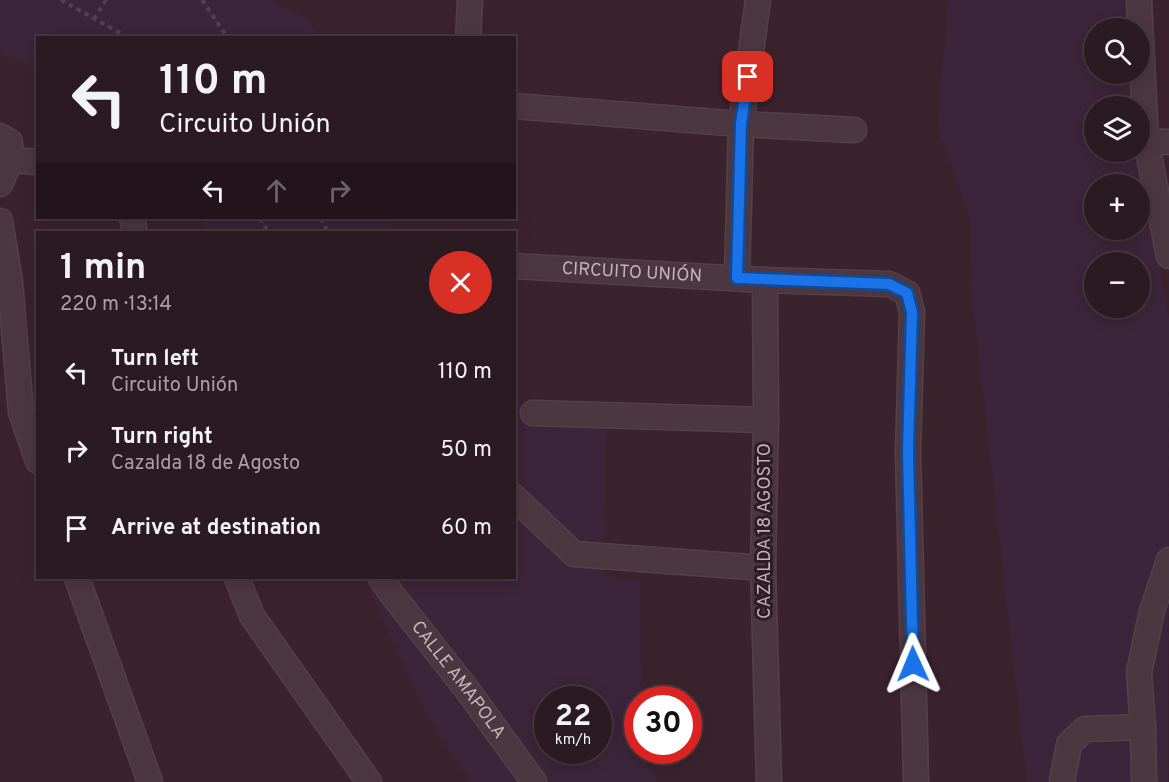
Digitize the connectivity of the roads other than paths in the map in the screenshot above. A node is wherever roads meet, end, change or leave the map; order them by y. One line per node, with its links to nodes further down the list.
1 (470, 0): 4 (street)
2 (758, 0): 6 (street)
3 (1139, 0): 9 (street)
4 (468, 36)
5 (516, 106): 6 (street)
6 (741, 124): 7 (street); 16 (street)
7 (854, 130)
8 (0, 136): 10 (street)
9 (1158, 142): 14 (street)
10 (11, 160): 11 (street); 12 (street)
11 (36, 162)
12 (0, 184)
13 (0, 221): 20 (street)
14 (1169, 256)
15 (516, 266): 16 (street, CIRCUITO UNIÓN)
16 (737, 278): 17 (street, CIRCUITO UNIÓN)
17 (765, 280): 19 (street, CAZALDA 18 AGOSTO); 32 (street, CIRCUITO UNIÓN)
18 (533, 413): 19 (street)
19 (766, 420): 23 (street, CAZALDA 18 AGOSTO)
20 (36, 454)
21 (516, 499): 23 (street)
22 (1169, 560): 27 (street)
23 (764, 568): 31 (street, CAZALDA 18 AGOSTO)
24 (77, 579): 28 (street)
25 (237, 579): 29 (street)
26 (382, 579): 30 (street, CALLE AMAPOLA)
27 (1143, 727): 33 (street); 34 (street)
28 (150, 782)
29 (369, 782)
30 (534, 782)
31 (769, 782)
32 (916, 782)
33 (1062, 782)
34 (1144, 782)

